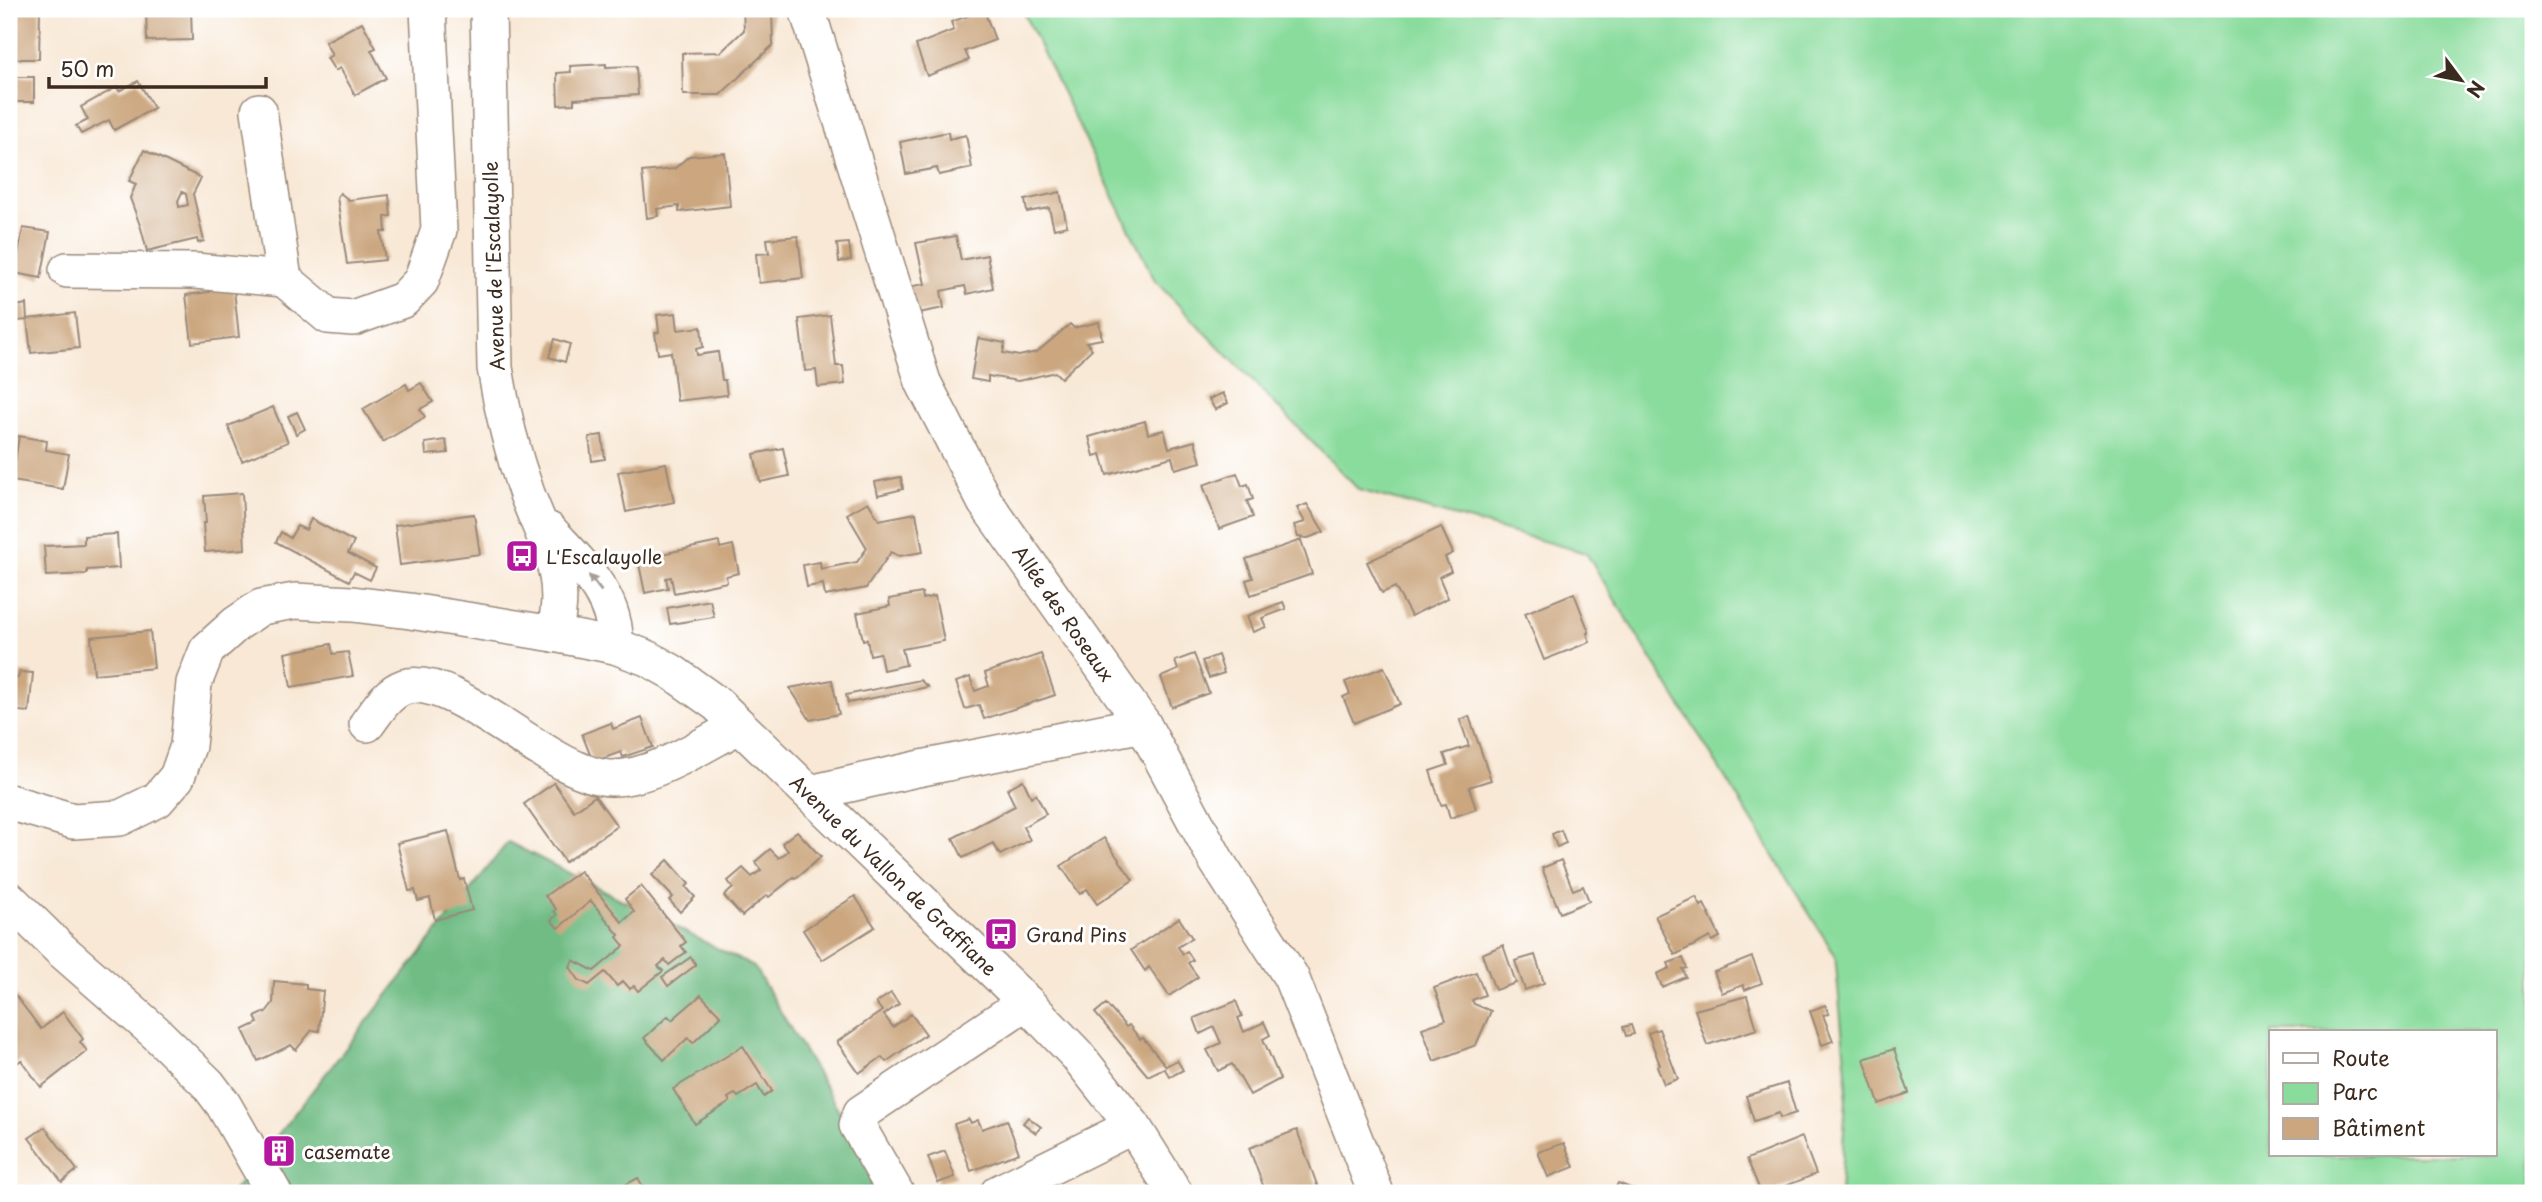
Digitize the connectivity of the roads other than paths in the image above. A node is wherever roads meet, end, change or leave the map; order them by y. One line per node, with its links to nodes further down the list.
1 (428, 9): 6 (street)
2 (488, 9): 7 (street, Avenue de l'Escalayolle)
3 (807, 9): 11 (street, Allée des Roseaux)
4 (259, 111): 6 (street)
5 (67, 270): 6 (street)
6 (284, 279)
7 (537, 518): 8 (street, Avenue de l'Escalayolle); 9 (street, Avenue de l'Escalayolle, one-way to 7)
8 (554, 634): 9 (street, Avenue du Vallon de Graffiane); 14 (street, Avenue du Vallon de Graffiane)
9 (615, 646): 12 (street, Avenue du Vallon de Graffiane)
10 (367, 724): 12 (street)
11 (1143, 724): 13 (street); 22 (street, Allée des Roseaux)
12 (739, 726): 13 (street, Avenue du Vallon de Graffiane)
13 (810, 793): 16 (street, Avenue du Vallon de Graffiane)
14 (9, 802)
15 (9, 900): 18 (street)
16 (1026, 1002): 17 (street, Avenue du Vallon de Graffiane); 19 (street)
17 (1133, 1126): 20 (street); 21 (street, Avenue du Vallon de Graffiane)
18 (274, 1193)
19 (896, 1193)
20 (998, 1193)
21 (1175, 1193)
22 (1376, 1193)

